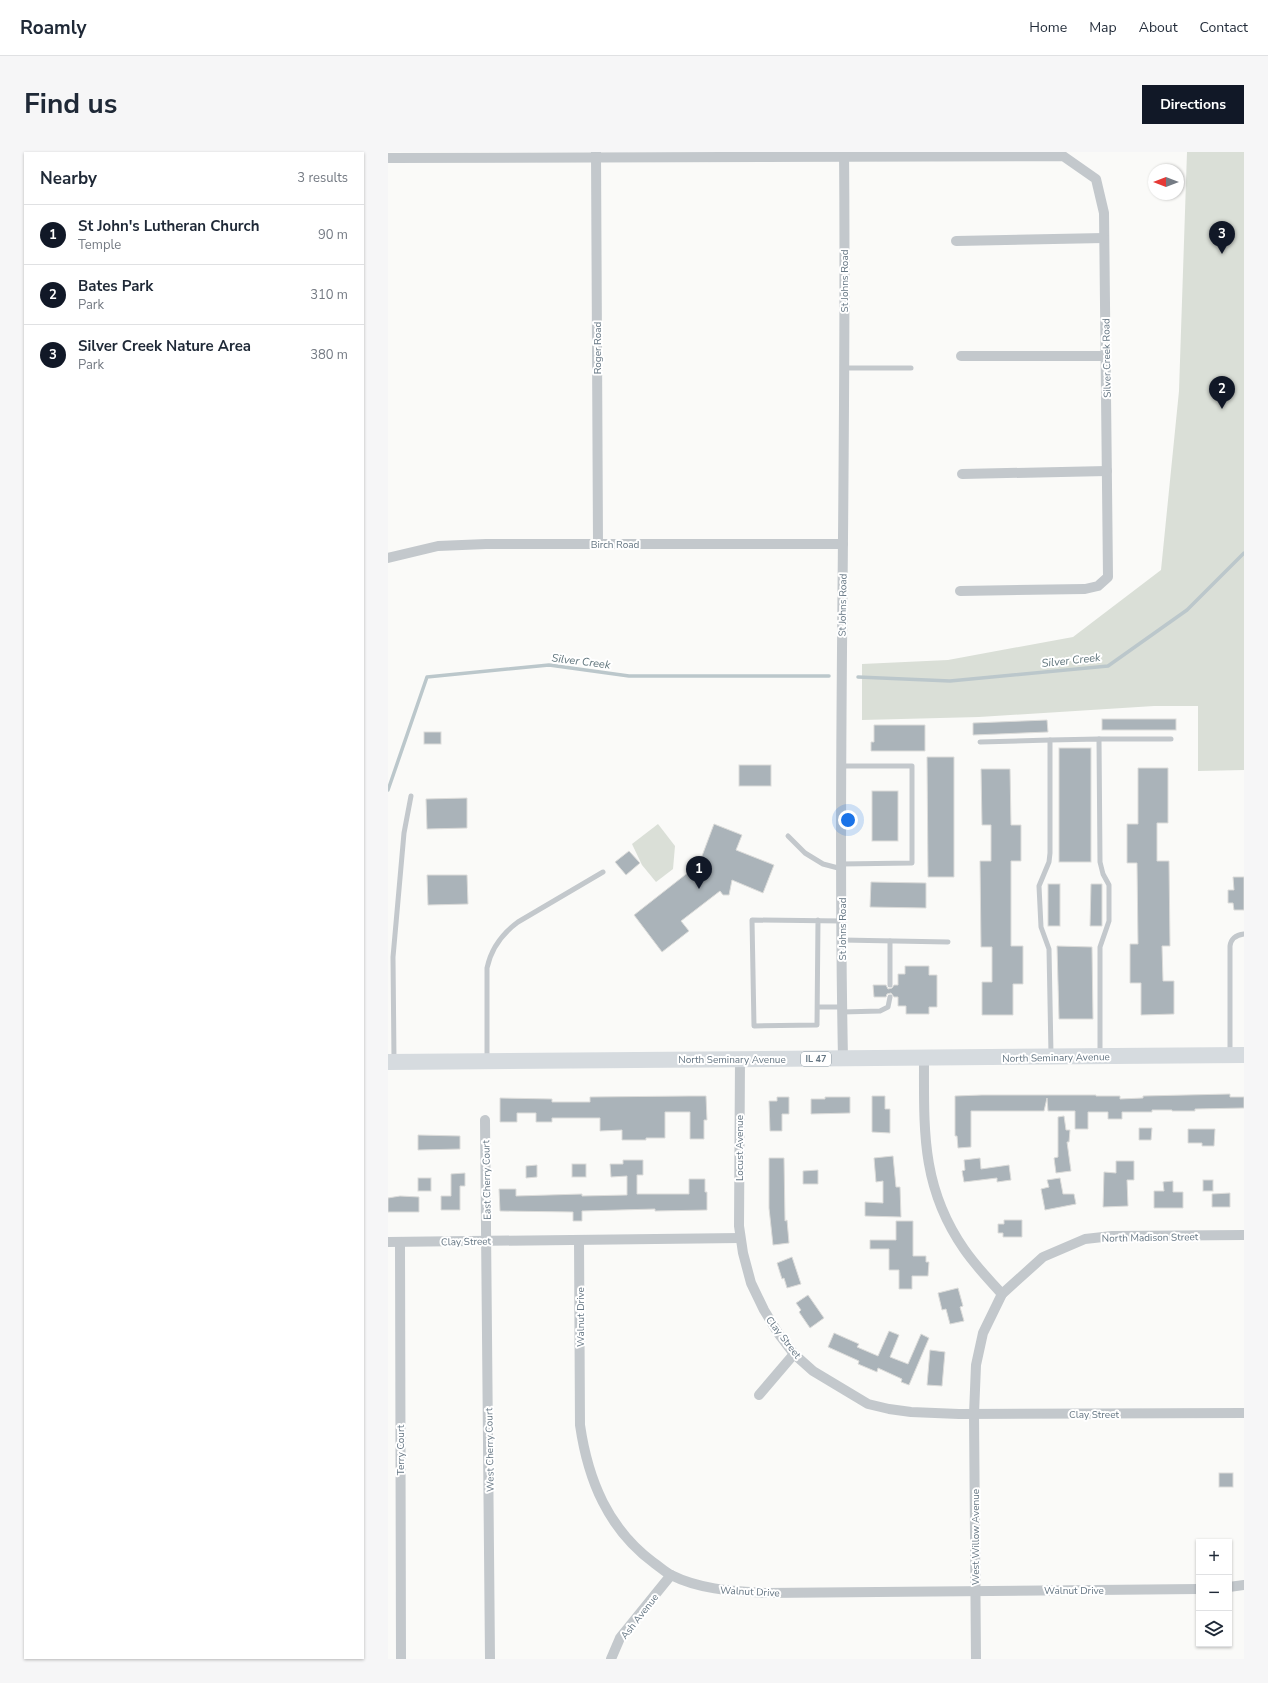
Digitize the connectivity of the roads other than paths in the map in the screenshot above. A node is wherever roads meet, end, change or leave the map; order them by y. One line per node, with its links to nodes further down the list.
1 (940, 154): 3 (street); 5 (street, Silver Creek Road)
2 (596, 155): 3 (street); 4 (street); 13 (street, Roger Road)
3 (844, 155): 9 (street, St Johns Road)
4 (388, 158)
5 (1104, 238): 6 (street); 8 (street, Silver Creek Road)
6 (956, 241)
7 (961, 356): 8 (street)
8 (1106, 356): 11 (street, Silver Creek Road)
9 (844, 368): 10 (lane); 14 (street, St Johns Road)
10 (911, 368)
11 (1107, 471): 12 (street); 16 (street, Silver Creek Road)
12 (962, 474)
13 (598, 544): 14 (street, Birch Road); 15 (street, Birch Road)
14 (843, 544): 21 (street, St Johns Road)
15 (388, 558)
16 (960, 591)
17 (1099, 739): 18 (lane); 19 (lane); 38 (lane)
18 (1171, 739)
19 (1050, 740): 20 (lane); 37 (lane)
20 (980, 742)
21 (840, 766): 24 (street, St Johns Road); 24 (lane)
22 (411, 796): 43 (lane)
23 (788, 836): 24 (lane)
24 (842, 866): 27 (street, St Johns Road)
25 (603, 872): 42 (lane)
26 (818, 920): 27 (lane); 34 (lane); 34 (lane)
27 (842, 920): 29 (street, St Johns Road)
28 (1244, 934): 36 (lane)
29 (842, 940): 30 (lane); 35 (street, St Johns Road)
30 (890, 942): 31 (lane); 32 (lane)
31 (948, 942)
32 (890, 985)
33 (890, 997): 35 (lane)
34 (818, 1007): 35 (lane)
35 (842, 1010): 41 (street, St Johns Road)
36 (1237, 1056): 38 (main road, North Seminary Avenue / IL 47)
37 (1051, 1057): 38 (main road, North Seminary Avenue / IL 47); 39 (main road, North Seminary Avenue / IL 47)
38 (1100, 1057)
39 (924, 1058): 41 (main road, North Seminary Avenue / IL 47); 51 (street)
40 (740, 1059): 41 (main road, North Seminary Avenue / IL 47); 42 (main road, North Seminary Avenue / IL 47); 46 (street, Locust Avenue)
41 (842, 1059)
42 (487, 1061): 43 (main road, North Seminary Avenue / IL 47)
43 (391, 1062)
44 (485, 1120): 47 (street, East Cherry Court)
45 (1244, 1235): 51 (street, North Madison Street)
46 (740, 1238): 48 (street, Clay Street); 52 (street, Clay Street)
47 (487, 1240): 48 (street, Clay Street); 50 (street, Clay Street); 62 (street, West Cherry Court)
48 (579, 1240): 56 (street, Walnut Drive)
49 (388, 1242): 50 (street, Clay Street)
50 (400, 1242): 61 (street, Terry Court)
51 (1002, 1294): 55 (street, West Willow Avenue)
52 (794, 1354): 53 (street); 55 (street, Clay Street)
53 (759, 1395)
54 (1244, 1413): 55 (street, Clay Street)
55 (974, 1414): 60 (street, West Willow Avenue)
56 (671, 1574): 60 (street, Walnut Drive); 63 (street, Ash Avenue)
57 (1244, 1585): 58 (street)
58 (1232, 1587)
59 (1196, 1589): 60 (street, Walnut Drive)
60 (975, 1590): 64 (street, West Willow Avenue)
61 (401, 1659)
62 (490, 1659)
63 (611, 1659)
64 (976, 1659)

